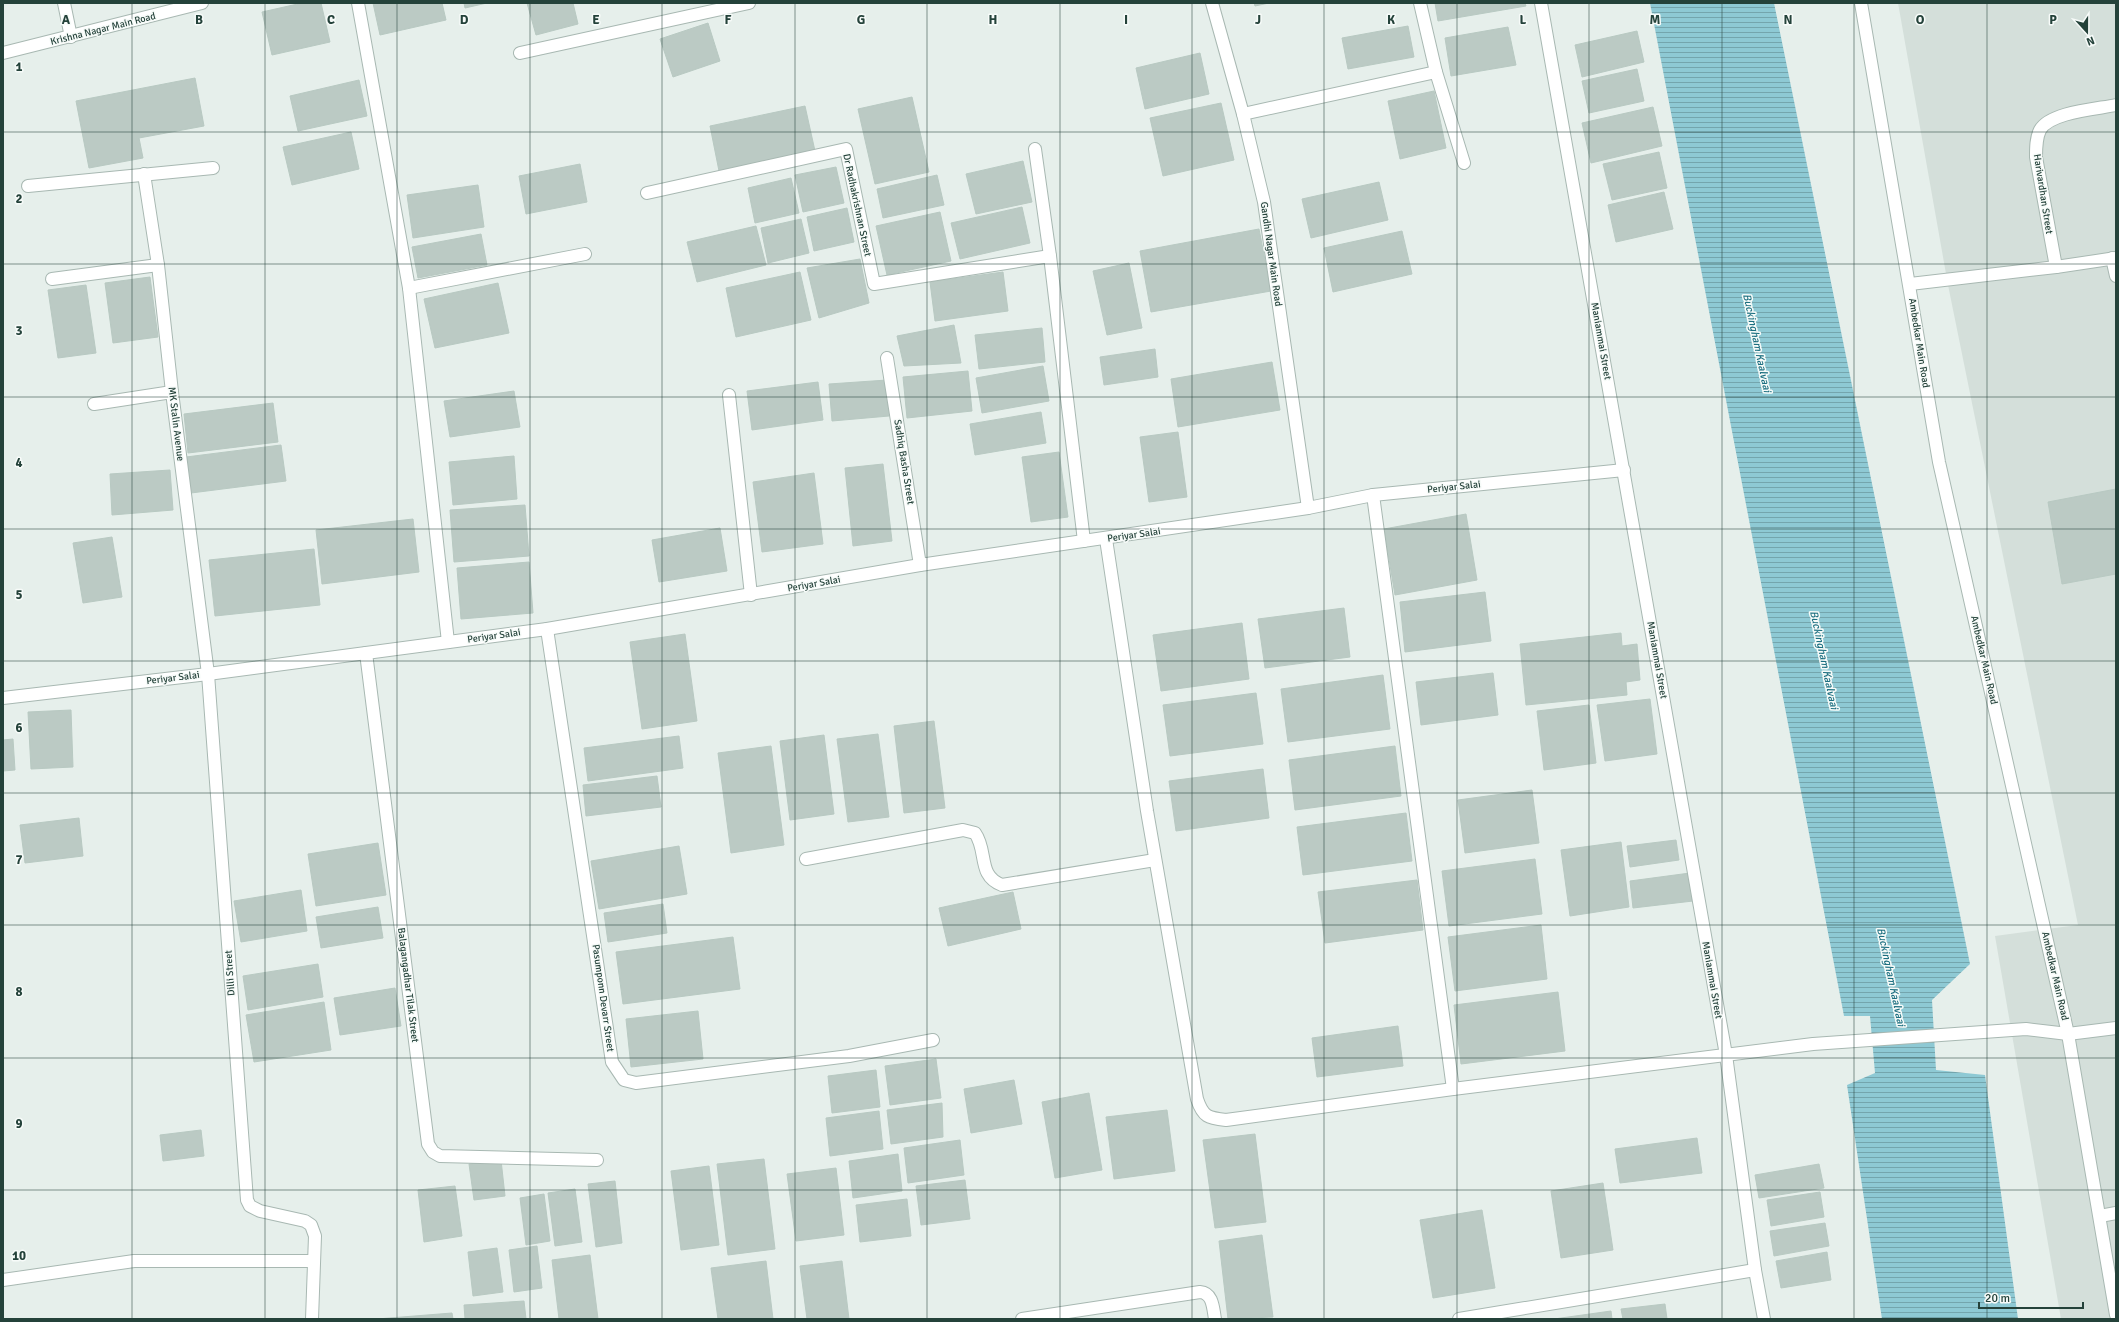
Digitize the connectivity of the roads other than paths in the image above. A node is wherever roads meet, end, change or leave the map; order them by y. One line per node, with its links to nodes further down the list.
1 (64, 3): 9 (street)
2 (202, 3): 9 (street, Krishna Nagar Main Road)
3 (358, 3): 29 (street)
4 (748, 3): 11 (street)
5 (1212, 3): 14 (street, Gandhi Nagar Main Road)
6 (1420, 3): 12 (street)
7 (1541, 3): 34 (street, Maniammai Street)
8 (1860, 3): 28 (street, Ambedkar Main Road)
9 (71, 37): 10 (street, Krishna Nagar Main Road)
10 (3, 53)
11 (520, 53)
12 (1436, 72): 14 (street); 16 (street)
13 (2116, 105): 25 (street, Harivardhan Street)
14 (1243, 114): 36 (street, Gandhi Nagar Main Road)
15 (1035, 149): 22 (street)
16 (1464, 162)
17 (212, 168): 18 (street)
18 (144, 174): 19 (street); 24 (street, MK Stalin Avenue)
19 (28, 186)
20 (647, 193): 22 (street, Dr Radhakrishnan Street)
21 (585, 254): 29 (street)
22 (1050, 256): 38 (street)
23 (2114, 258): 25 (street); 26 (street)
24 (158, 265): 27 (street); 31 (street, MK Stalin Avenue)
25 (2056, 268): 28 (street)
26 (2116, 276)
27 (52, 279)
28 (1910, 284): 49 (street, Ambedkar Main Road)
29 (409, 288): 42 (street)
30 (887, 358): 39 (street, Sadhiq Basha Street)
31 (172, 392): 33 (street); 44 (street, MK Stalin Avenue)
32 (729, 395): 40 (street)
33 (94, 404)
34 (1624, 470): 35 (street, Periyar Salai); 51 (street, Maniammai Street)
35 (1373, 495): 36 (street, Periyar Salai); 52 (street)
36 (1308, 508): 37 (street, Periyar Salai)
37 (1106, 539): 38 (street, Periyar Salai); 47 (street)
38 (1084, 541): 39 (street, Periyar Salai)
39 (920, 565): 40 (street, Periyar Salai)
40 (751, 595): 41 (street, Periyar Salai)
41 (547, 629): 42 (street, Periyar Salai); 50 (street, Pasumponn Devarr Street)
42 (448, 642): 43 (street, Periyar Salai)
43 (366, 653): 44 (street, Periyar Salai); 53 (street, Balagangadhar Tilak Street)
44 (208, 674): 45 (street, Periyar Salai); 56 (street, Dilli Street)
45 (3, 698)
46 (806, 858): 47 (street)
47 (1155, 860): 52 (street)
48 (2116, 1028): 49 (street)
49 (2068, 1034): 51 (street); 55 (street, Ambedkar Main Road)
50 (932, 1040)
51 (1726, 1055): 52 (street); 57 (street, Maniammai Street)
52 (1453, 1089)
53 (597, 1160)
54 (2116, 1214): 55 (street)
55 (2100, 1216): 59 (street, Ambedkar Main Road)
56 (313, 1261): 58 (street); 60 (street)
57 (1755, 1270): 63 (street); 64 (street, Maniammai Street)
58 (3, 1280)
59 (2116, 1315)
60 (312, 1319)
61 (1022, 1319): 62 (street)
62 (1215, 1319)
63 (1459, 1319)
64 (1764, 1319)

